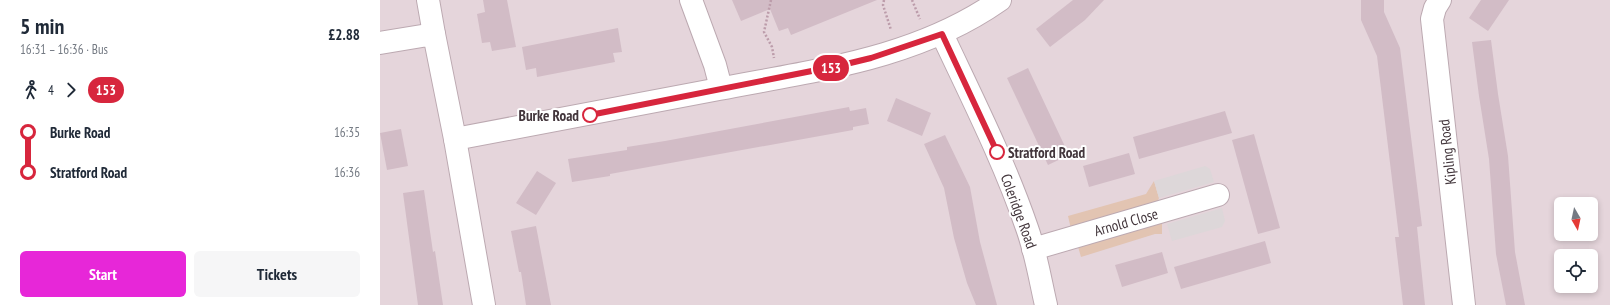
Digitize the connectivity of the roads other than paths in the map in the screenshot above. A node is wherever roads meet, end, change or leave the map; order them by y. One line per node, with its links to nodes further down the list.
1 (428, 0): 5 (street)
2 (691, 0): 8 (street)
3 (1000, 0): 6 (street)
4 (1440, 0): 14 (street, Kipling Road)
5 (434, 34): 7 (street); 9 (street)
6 (942, 34): 8 (street); 11 (street, Coleridge Road)
7 (380, 43)
8 (721, 88): 9 (street)
9 (455, 140): 12 (street)
10 (1218, 195): 11 (street, Arnold Close)
11 (1033, 249): 13 (street, Coleridge Road)
12 (484, 305)
13 (1046, 305)
14 (1464, 305)

